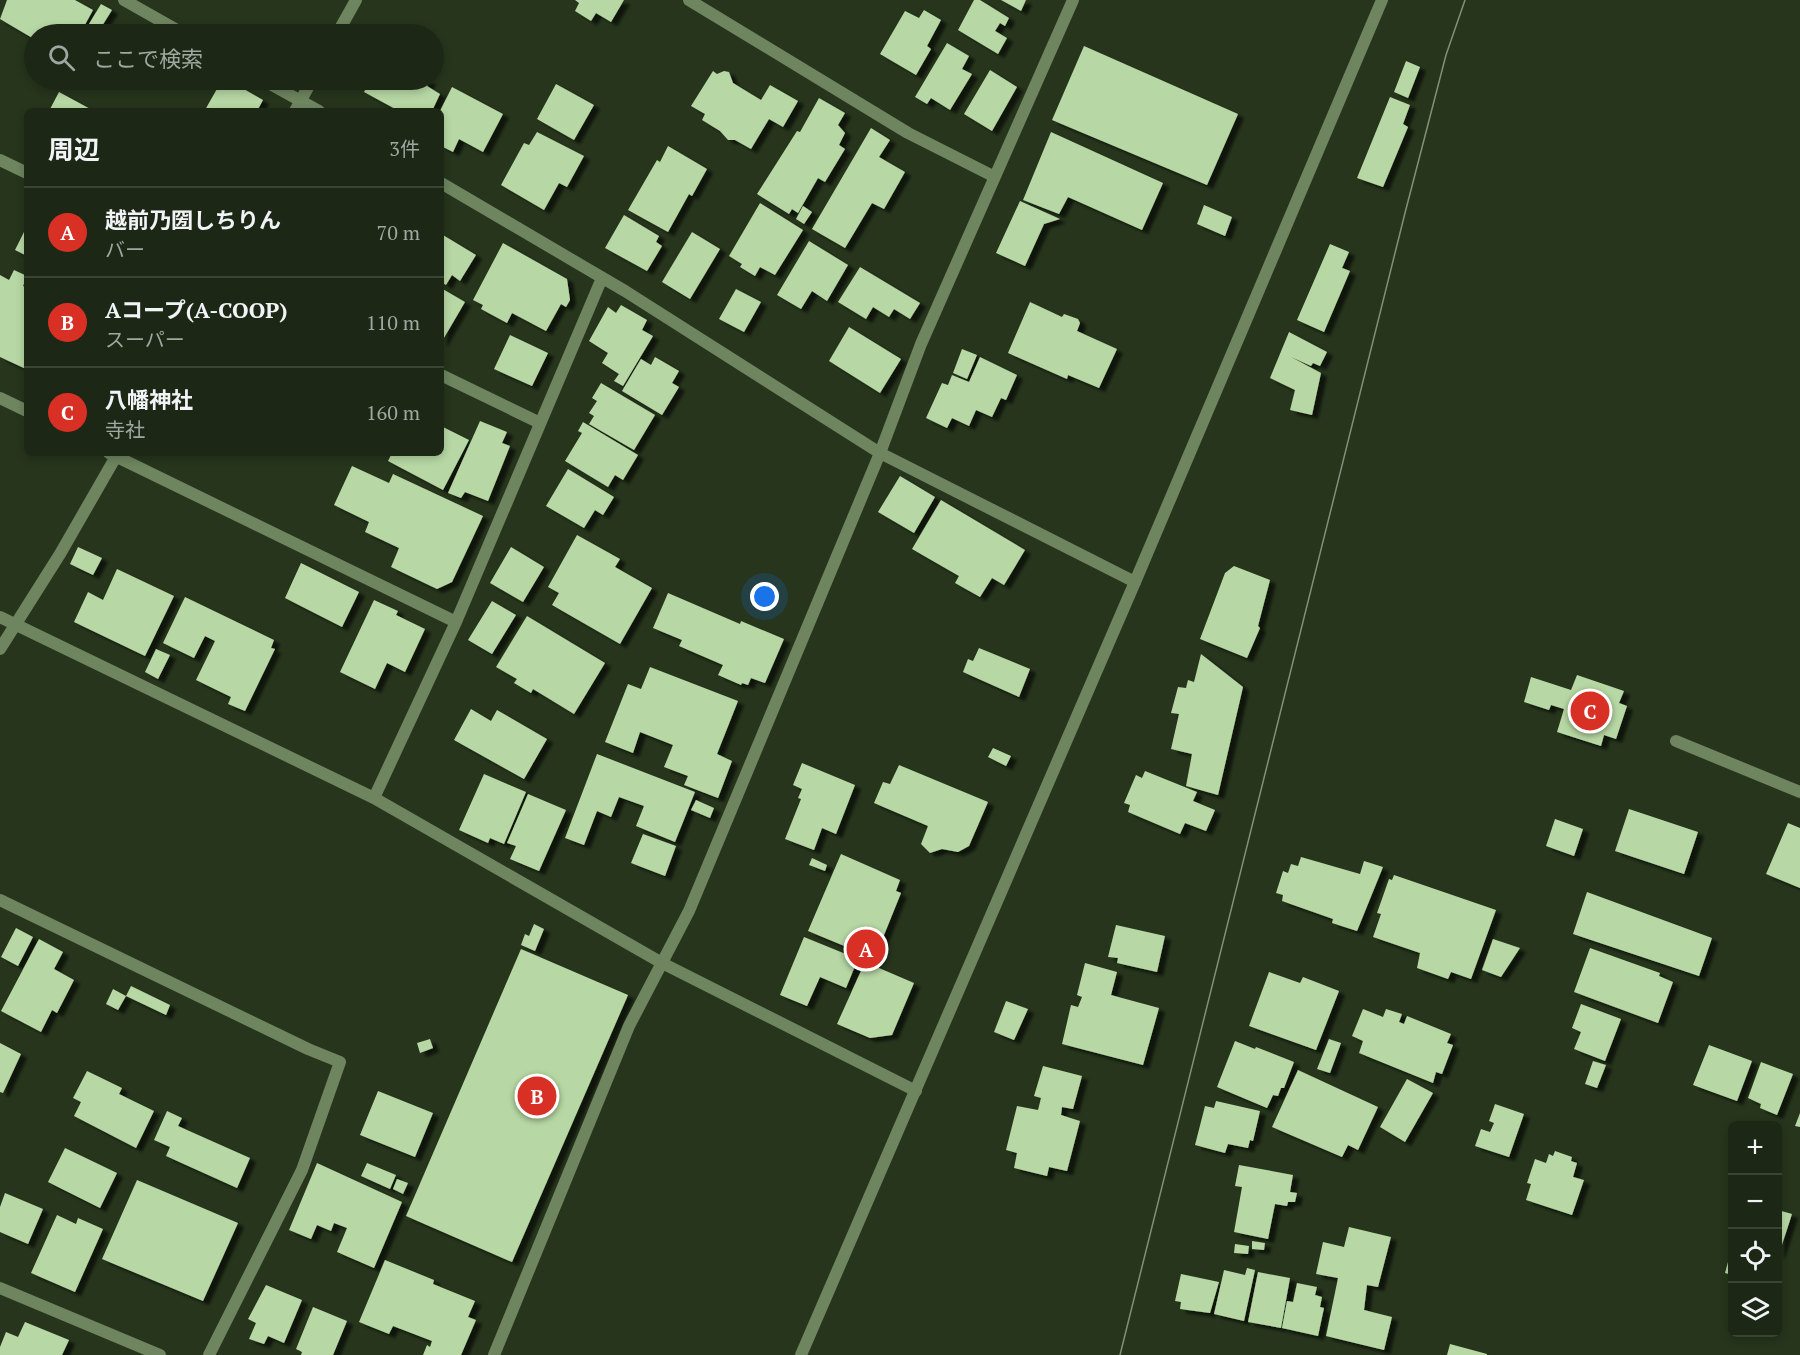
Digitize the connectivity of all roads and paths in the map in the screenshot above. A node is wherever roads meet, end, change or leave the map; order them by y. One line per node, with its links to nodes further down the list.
1 (124, 0): 6 (street)
2 (356, 0): 7 (street)
3 (689, 0): 13 (street)
4 (1073, 0): 13 (street)
5 (1382, 0): 23 (street)
6 (166, 24)
7 (343, 24)
8 (276, 90): 10 (street)
9 (307, 90): 10 (street)
10 (298, 106)
11 (0, 160): 12 (street)
12 (24, 172)
13 (993, 176): 20 (street)
14 (444, 185): 15 (street)
15 (602, 278): 19 (street); 20 (street)
16 (444, 376): 19 (street)
17 (0, 398): 18 (street)
18 (24, 410)
19 (540, 423): 25 (street)
20 (880, 453): 23 (street); 32 (street)
21 (114, 456): 26 (street)
22 (119, 456): 25 (street)
23 (1135, 582): 33 (street)
24 (0, 617): 26 (street)
25 (456, 622): 30 (street)
26 (15, 623): 27 (street); 30 (street)
27 (0, 649)
28 (1676, 741): 29 (street)
29 (1800, 792)
30 (374, 798): 32 (street)
31 (0, 900): 36 (street)
32 (662, 963): 33 (street); 37 (street)
33 (915, 1091): 38 (street)
34 (0, 1288): 35 (street)
35 (160, 1355)
36 (209, 1355)
37 (494, 1355)
38 (801, 1355)

